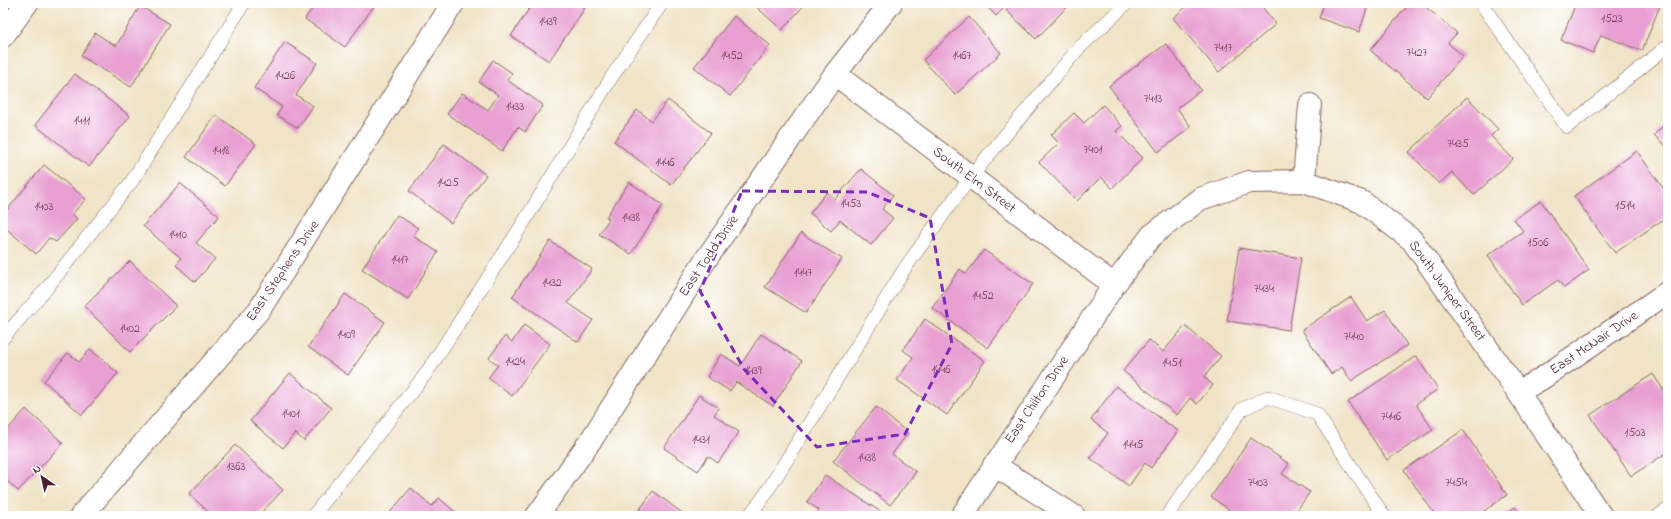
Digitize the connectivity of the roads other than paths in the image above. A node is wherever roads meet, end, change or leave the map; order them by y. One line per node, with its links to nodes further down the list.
1 (27, 3): 8 (street)
2 (244, 3): 16 (lane)
3 (453, 3): 20 (street, East Stephens Drive)
4 (662, 3): 21 (lane)
5 (891, 3): 10 (street, East Todd Drive)
6 (1127, 3): 12 (lane)
7 (1481, 3): 9 (lane)
8 (3, 36)
9 (1668, 46)
10 (834, 74): 12 (street, South Elm Street); 22 (street, East Todd Drive)
11 (1310, 105): 13 (street)
12 (971, 177): 14 (street, South Elm Street); 23 (lane)
13 (1304, 181): 14 (street, South Juniper Street); 17 (street, South Juniper Street)
14 (1114, 285): 18 (street, East Chilton Drive)
15 (1668, 292): 17 (street, East McNair Drive)
16 (3, 338)
17 (1518, 392): 28 (street, South Juniper Street)
18 (994, 465): 24 (street, East Chilton Drive); 25 (street)
19 (1668, 509): 29 (lane)
20 (81, 516)
21 (313, 516)
22 (537, 516)
23 (749, 516)
24 (962, 516)
25 (1074, 516)
26 (1167, 516): 27 (lane)
27 (1384, 516)
28 (1601, 516)
29 (1658, 516)

